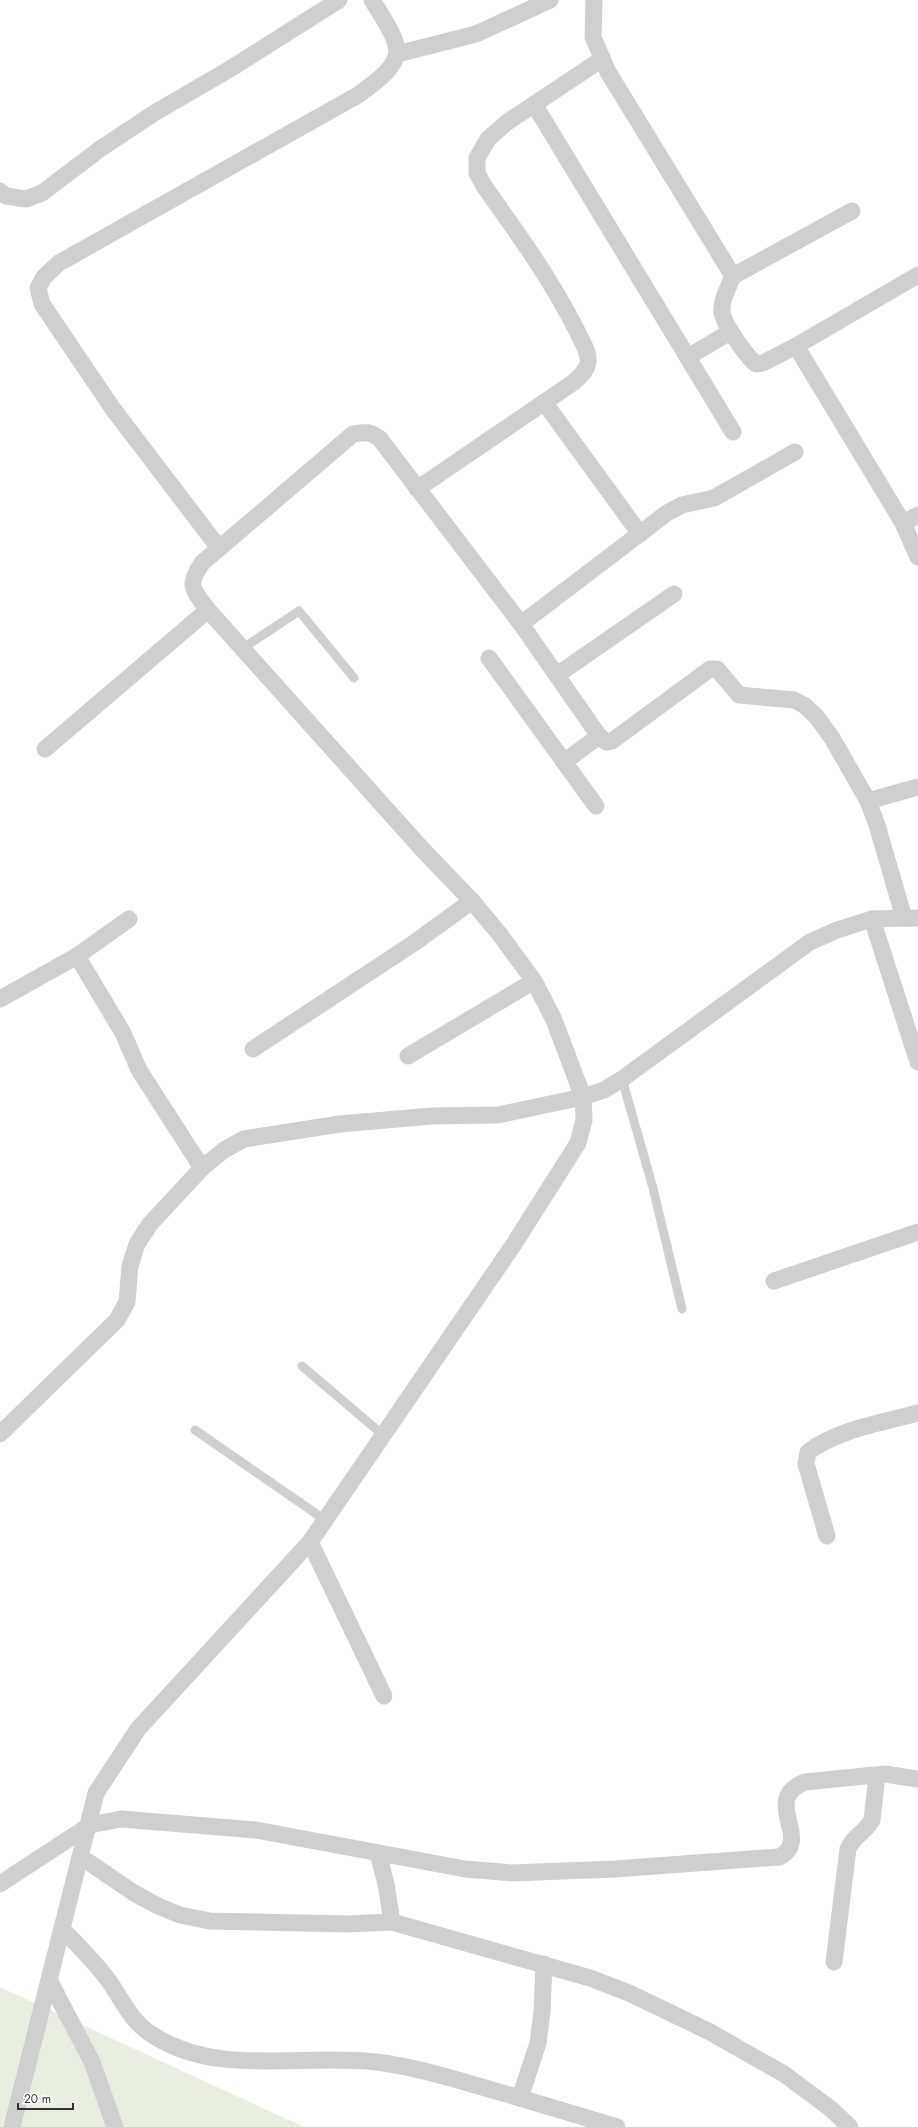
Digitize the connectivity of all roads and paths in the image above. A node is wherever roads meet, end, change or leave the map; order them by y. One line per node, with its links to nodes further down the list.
1 (339, 0): 8 (street)
2 (372, 0): 5 (street)
3 (550, 0): 5 (street)
4 (594, 0): 6 (street)
5 (397, 54): 22 (street)
6 (602, 59): 7 (street); 11 (street)
7 (534, 104): 14 (street); 15 (street)
8 (0, 191)
9 (852, 211): 11 (street)
10 (918, 275): 13 (street)
11 (733, 276): 12 (street)
12 (730, 332): 13 (street); 14 (street)
13 (796, 346): 20 (street)
14 (688, 357): 16 (street)
15 (544, 402): 18 (street); 21 (street)
16 (733, 432)
17 (795, 452): 21 (street)
18 (417, 489): 22 (street); 26 (street)
19 (918, 515): 20 (street)
20 (903, 523): 23 (street)
21 (640, 534): 26 (street)
22 (219, 548): 25 (street)
23 (918, 557)
24 (674, 594): 29 (street)
25 (208, 610): 27 (street); 32 (street)
26 (521, 624): 29 (street)
27 (243, 648): 30 (lane); 37 (street)
28 (489, 658): 33 (street)
29 (556, 675): 31 (street)
30 (354, 678)
31 (599, 736): 33 (street); 35 (street)
32 (46, 749)
33 (564, 762): 36 (street)
34 (918, 787): 35 (street)
35 (868, 801): 38 (street)
36 (596, 806)
37 (472, 901): 42 (street); 44 (street)
38 (911, 918): 40 (street)
39 (128, 919): 41 (street)
40 (872, 919): 46 (street); 47 (street)
41 (77, 956): 43 (street); 49 (street)
42 (534, 980): 45 (street); 48 (street)
43 (0, 999)
44 (253, 1049)
45 (408, 1056)
46 (918, 1062)
47 (622, 1080): 48 (street); 52 (lane)
48 (583, 1097): 49 (street); 57 (street)
49 (202, 1168): 56 (street)
50 (918, 1232): 51 (street)
51 (774, 1281)
52 (682, 1309)
53 (302, 1366): 57 (lane)
54 (918, 1413): 59 (street)
55 (195, 1430): 58 (lane)
56 (0, 1434)
57 (383, 1435): 58 (street)
58 (325, 1520): 60 (street)
59 (827, 1536)
60 (310, 1542): 61 (street); 64 (street)
61 (384, 1696)
62 (877, 1775): 63 (street); 65 (street); 70 (street)
63 (918, 1779)
64 (90, 1825): 65 (street); 66 (street); 67 (street)
65 (378, 1853): 68 (street)
66 (81, 1857): 68 (street); 69 (street)
67 (0, 1884)
68 (392, 1922): 71 (street)
69 (62, 1928): 72 (street); 73 (street)
70 (834, 1962)
71 (544, 1964): 73 (street); 77 (street)
72 (49, 1980): 74 (street); 75 (street)
73 (520, 2098): 76 (street)
74 (12, 2127)
75 (115, 2127)
76 (617, 2127)
77 (850, 2127)

